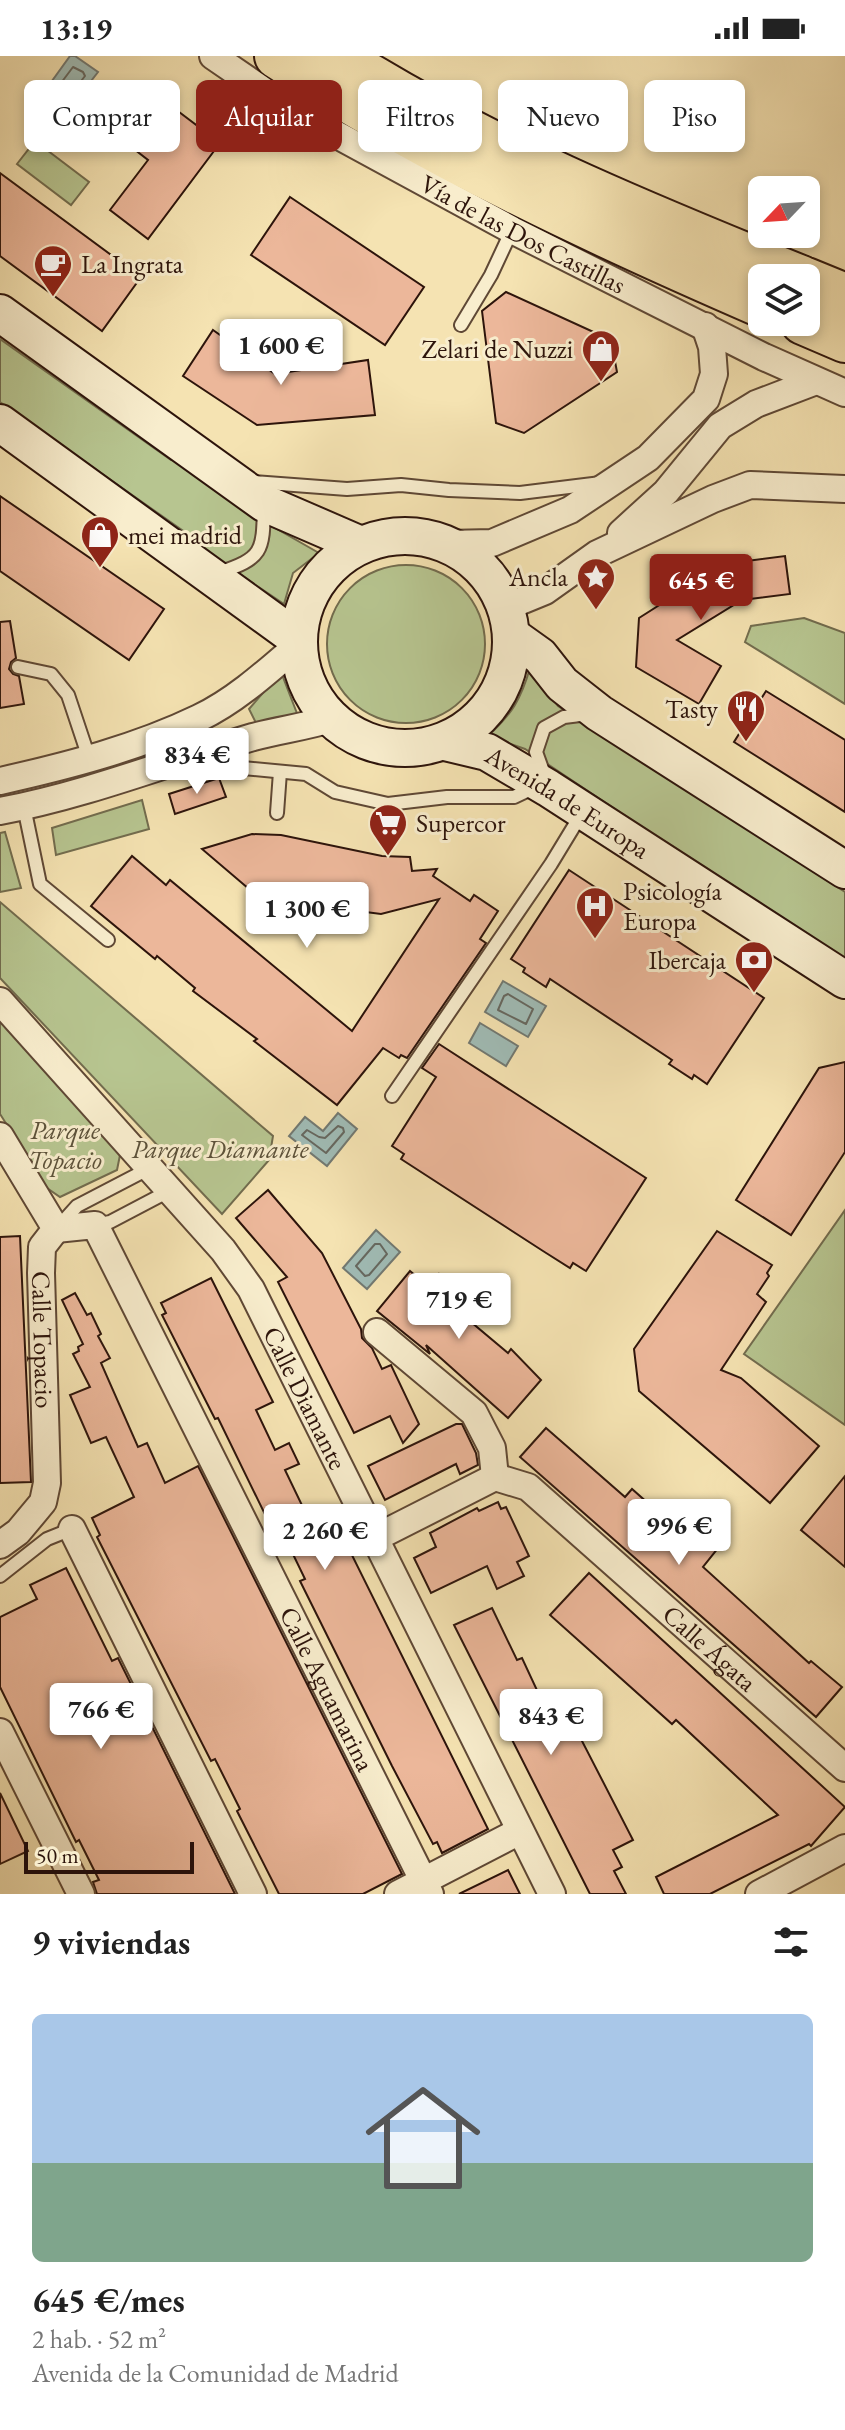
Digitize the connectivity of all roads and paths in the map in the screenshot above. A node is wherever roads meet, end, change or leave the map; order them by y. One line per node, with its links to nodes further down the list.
1 (213, 56): 4 (street, Vía de las Dos Castillas)
2 (277, 56): 8 (highway)
3 (337, 56): 5 (highway)
4 (512, 230): 10 (lane); 11 (street, Vía de las Dos Castillas)
5 (766, 264)
6 (820, 286): 7 (highway)
7 (845, 296)
8 (748, 299)
9 (0, 313): 17 (street)
10 (461, 325)
11 (705, 326): 14 (street, Vía de las Dos Castillas); 18 (street)
12 (820, 329): 13 (highway)
13 (845, 340)
14 (816, 381): 15 (street, Vía de las Dos Castillas); 23 (street)
15 (845, 393)
16 (0, 423): 24 (street)
17 (228, 477): 18 (lane); 20 (street)
18 (616, 481): 21 (street)
19 (845, 489): 23 (street)
20 (264, 503): 22 (street); 24 (lane)
21 (447, 544): 22 (street); 25 (street)
22 (361, 545): 26 (street)
23 (597, 554): 25 (street)
24 (211, 575): 26 (street)
25 (509, 622): 28 (street); 30 (street)
26 (299, 643): 29 (street); 31 (street)
27 (18, 667): 31 (lane)
28 (599, 713): 35 (lane); 39 (street)
29 (330, 719): 30 (street); 32 (street)
30 (445, 742): 35 (street, Avenida de Europa)
31 (89, 758): 34 (street)
32 (180, 762): 33 (lane); 36 (street)
33 (280, 772): 35 (lane); 38 (lane)
34 (0, 781)
35 (545, 786): 37 (street, Avenida de Europa)
36 (12, 809): 40 (lane)
37 (583, 812): 41 (street, Avenida de Europa); 43 (lane)
38 (277, 813)
39 (845, 870)
40 (108, 940)
41 (845, 980)
42 (0, 1001): 45 (street, Calle Diamante)
43 (392, 1096)
44 (0, 1136): 48 (street)
45 (150, 1168): 46 (street, Calle Diamante); 48 (lane)
46 (169, 1191): 47 (lane); 52 (street, Calle Diamante)
47 (95, 1225): 48 (street); 59 (street, Calle Aguamarina)
48 (56, 1229): 53 (street, Calle Topacio)
49 (377, 1332): 50 (street)
50 (495, 1477): 52 (street); 56 (street, Calle Ágata)
51 (72, 1529): 54 (lane); 61 (street)
52 (375, 1538): 57 (street, Calle Diamante)
53 (0, 1545)
54 (0, 1576)
55 (0, 1732): 60 (street)
56 (845, 1768)
57 (520, 1831): 59 (street); 63 (street, Calle Diamante)
58 (845, 1848): 64 (street)
59 (427, 1887): 62 (street)
60 (81, 1894)
61 (253, 1894)
62 (398, 1894)
63 (552, 1894)
64 (759, 1894)

